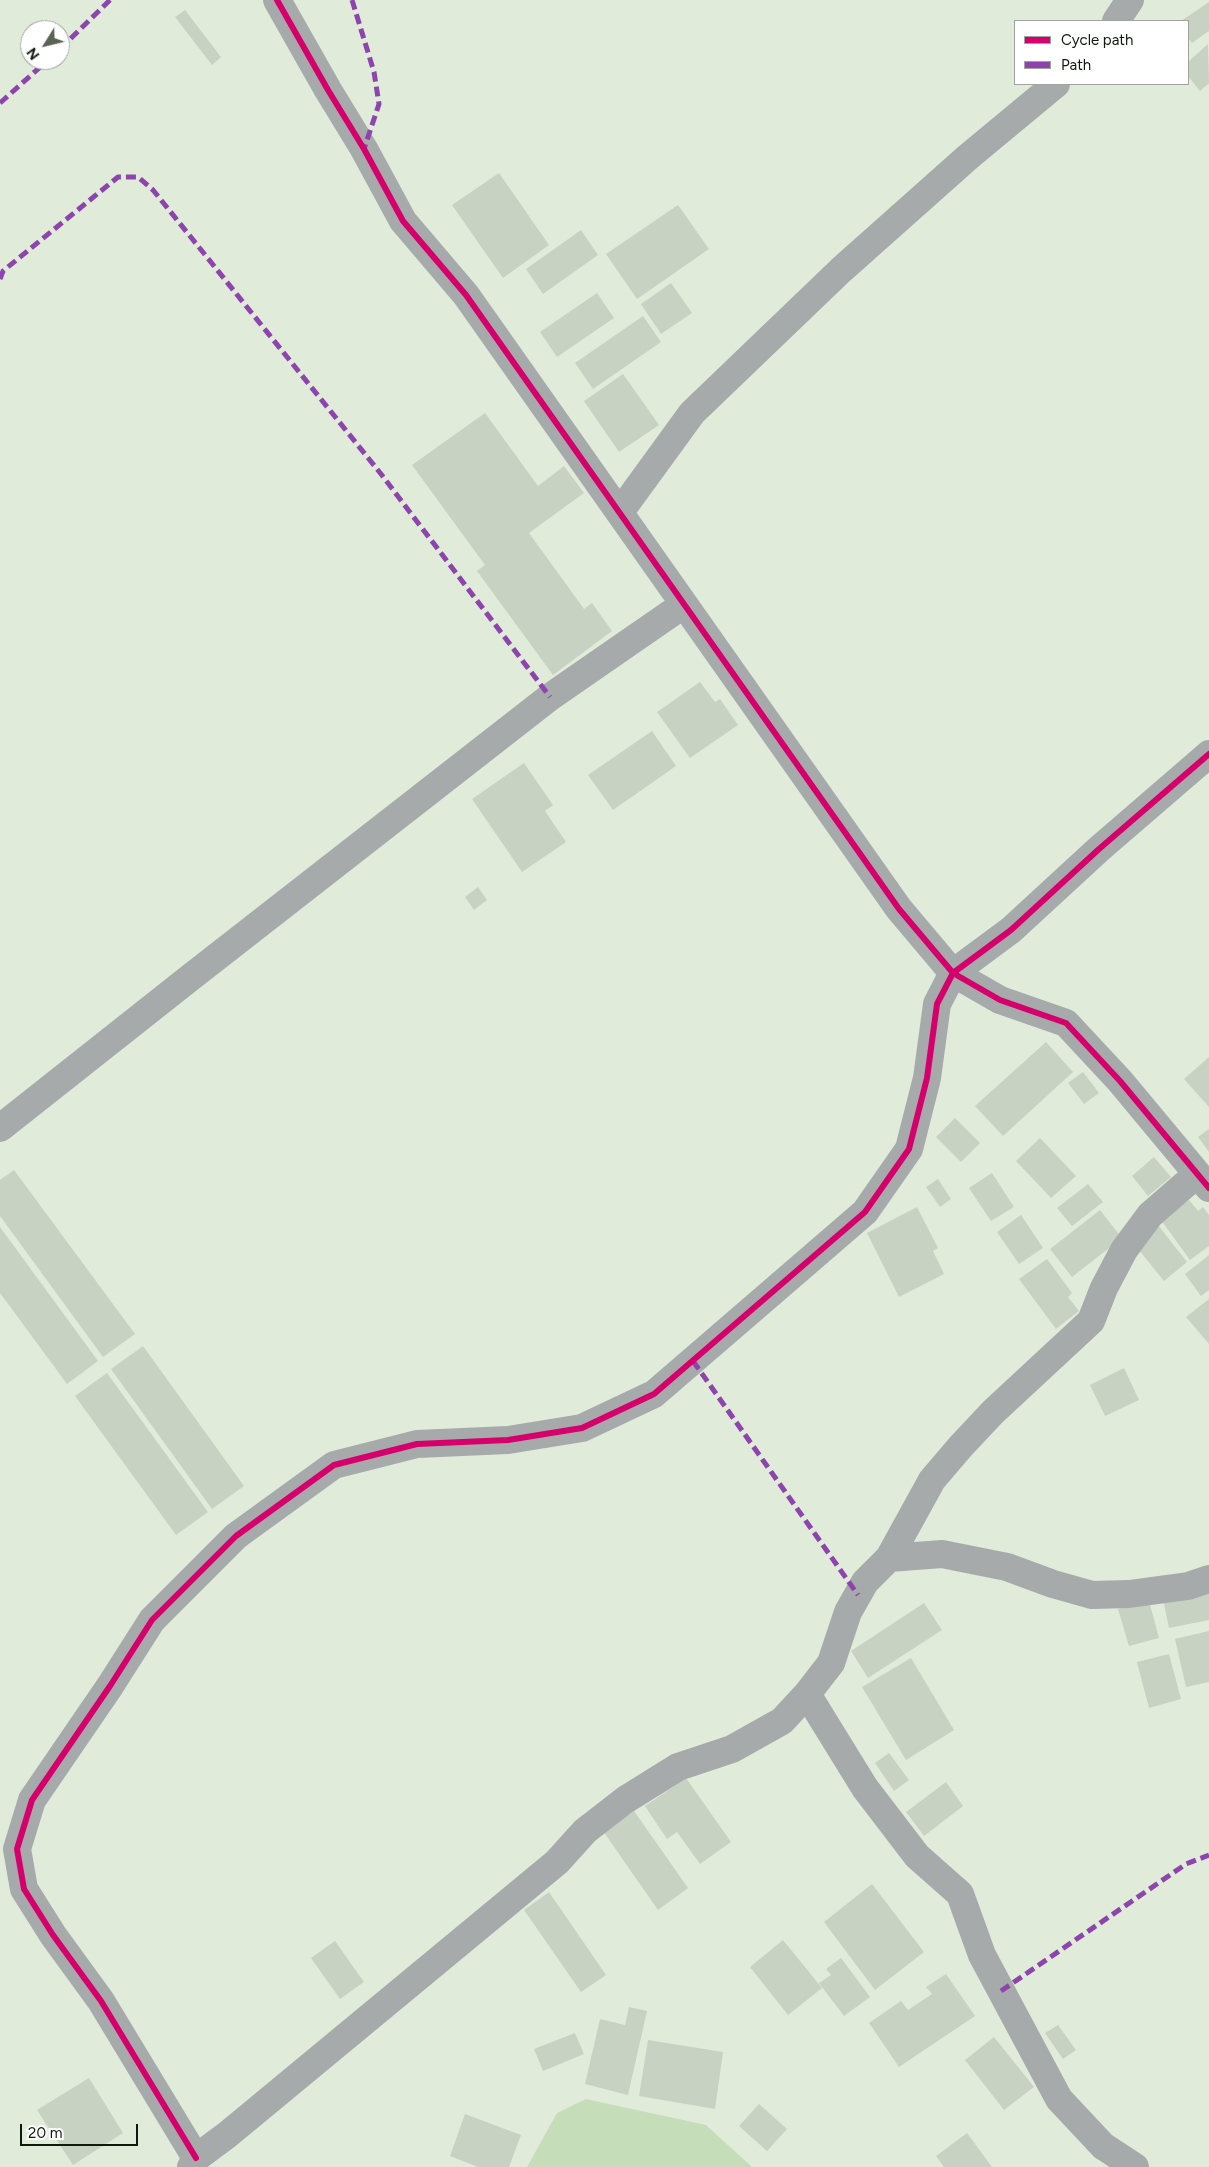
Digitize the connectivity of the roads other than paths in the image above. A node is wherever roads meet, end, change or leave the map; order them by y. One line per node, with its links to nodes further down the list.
1 (277, 0): 5 (street)
2 (1130, 0): 3 (street)
3 (1117, 20)
4 (1055, 85): 5 (street)
5 (620, 512): 6 (street)
6 (683, 605): 8 (street); 9 (street)
7 (1209, 754): 8 (street)
8 (953, 973): 10 (street); 14 (street)
9 (0, 1128)
10 (1203, 1181): 11 (street)
11 (889, 1558): 12 (street); 13 (street)
12 (1209, 1579)
13 (807, 1694): 15 (street); 16 (street)
14 (8, 1853): 15 (street)
15 (193, 2162)
16 (1135, 2167)

